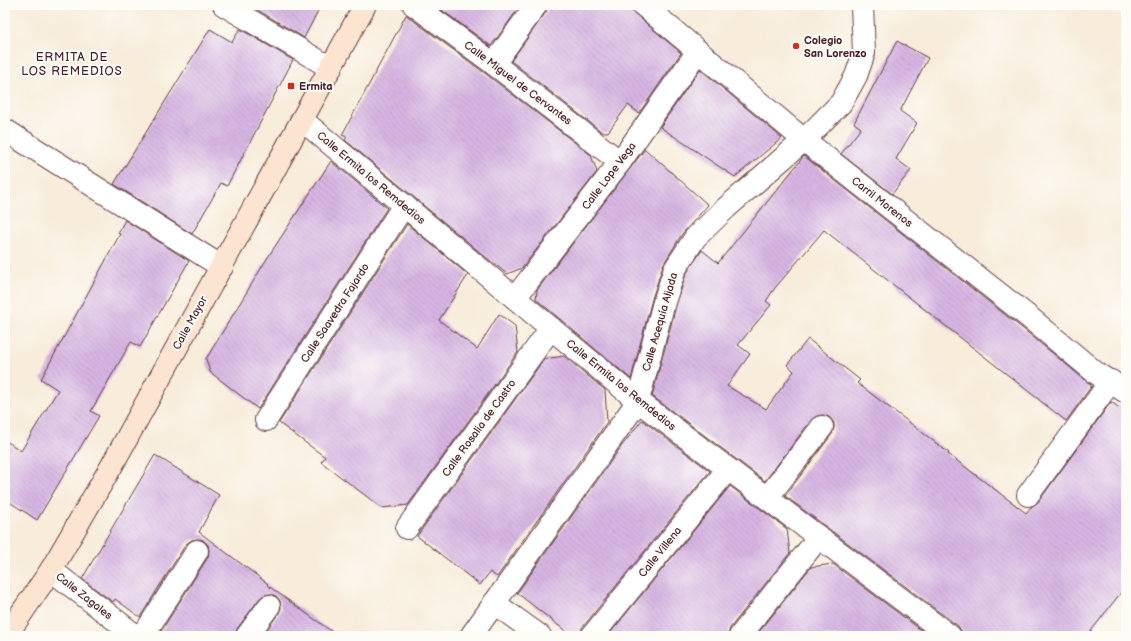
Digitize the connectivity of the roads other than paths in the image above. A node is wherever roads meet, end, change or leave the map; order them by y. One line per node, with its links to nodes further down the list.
1 (224, 5): 9 (street)
2 (365, 5): 9 (main road, Calle Mayor)
3 (414, 5): 8 (street, Calle Miguel de Cervantes)
4 (536, 5): 8 (street)
5 (643, 5): 7 (street, Carril Morenos)
6 (862, 5): 12 (street, Calle Acequía Aljada)
7 (698, 51): 12 (street, Carril Morenos); 13 (street, Calle Lope Vega)
8 (494, 64): 13 (street, Calle Miguel de Cervantes)
9 (331, 68): 10 (main road, Calle Mayor)
10 (302, 120): 14 (street, Calle Ermita los Remdedios); 15 (main road, Calle Mayor)
11 (5, 130): 15 (street)
12 (804, 140): 18 (street, Carril Morenos); 19 (street, Calle Acequía Aljada)
13 (620, 162): 16 (street, Calle Lope Vega)
14 (404, 205): 16 (street, Calle Ermita los Remdedios); 20 (street, Calle Saavedra Fajardo)
15 (222, 267): 28 (main road, Calle Mayor)
16 (515, 298): 17 (street, Calle Ermita los Remdedios)
17 (550, 328): 19 (street, Calle Ermita los Remdedios); 25 (street, Calle Rosalia de Castro)
18 (1119, 386): 23 (street)
19 (638, 401): 22 (street, Calle Ermita los Remdedios); 29 (street, Calle Acequía Aljada)
20 (266, 420)
21 (822, 427): 24 (street)
22 (728, 468): 24 (street, Calle Ermita los Remdedios); 37 (street, Calle Villena)
23 (1028, 495)
24 (768, 498): 26 (street, Calle Ermita los Remdedios)
25 (406, 528)
26 (819, 537): 38 (street); 39 (street, Calle Ermita los Remdedios)
27 (197, 551): 33 (street)
28 (51, 570): 31 (main road, Calle Mayor); 32 (street, Calle Zagales)
29 (494, 603): 35 (street, Calle Acequía Aljada); 36 (street)
30 (269, 606): 34 (street)
31 (6, 636)
32 (136, 636)
33 (143, 636)
34 (247, 636)
35 (471, 636)
36 (540, 636)
37 (592, 636)
38 (740, 636)
39 (950, 636)

